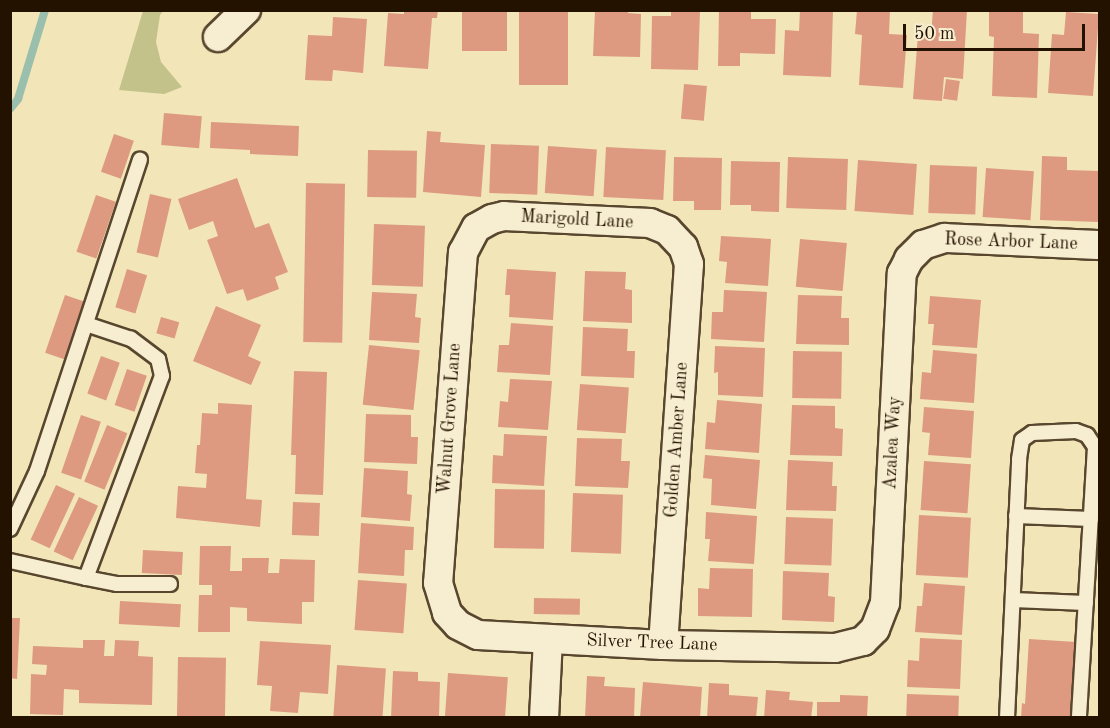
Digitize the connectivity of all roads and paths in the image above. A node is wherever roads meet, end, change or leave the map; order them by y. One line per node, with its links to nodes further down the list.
1 (246, 10): 2 (street)
2 (218, 37)
3 (140, 160): 8 (lane)
4 (476, 228): 5 (street, Marigold Lane); 17 (street, Walnut Grove Lane)
5 (677, 238): 20 (street, Golden Amber Lane)
6 (923, 245): 7 (street, Rose Arbor Lane); 19 (street, Azalea Way)
7 (1100, 245)
8 (86, 324): 11 (lane); 13 (lane)
9 (1016, 516): 10 (lane); 10 (lane); 15 (lane)
10 (1091, 519): 16 (lane)
11 (10, 529)
12 (10, 561): 13 (lane)
13 (86, 578): 14 (lane)
14 (170, 584)
15 (1013, 600): 16 (lane); 22 (lane)
16 (1086, 603): 23 (lane)
17 (447, 613): 18 (street, Silver Tree Lane)
18 (548, 640): 20 (street, Silver Tree Lane); 21 (street)
19 (863, 640): 20 (street, Silver Tree Lane)
20 (663, 645)
21 (544, 717)
22 (1007, 717)
23 (1079, 717)

